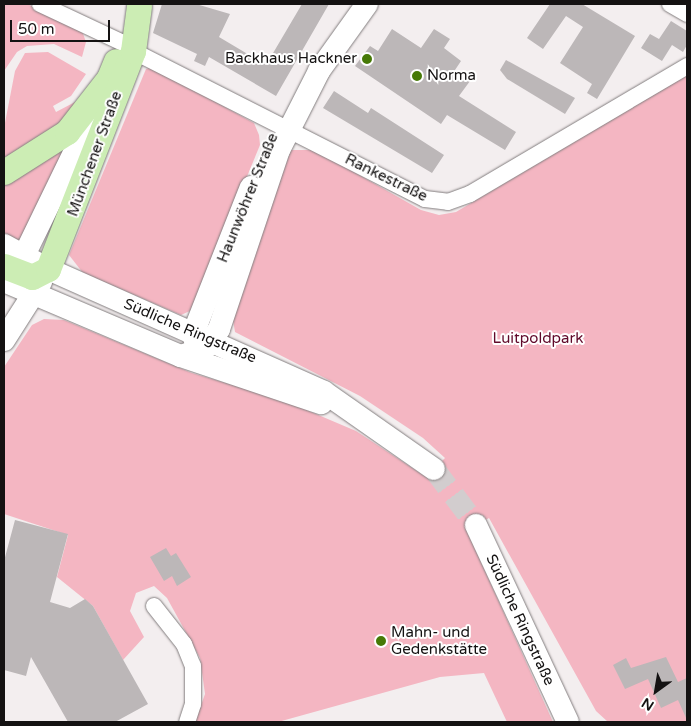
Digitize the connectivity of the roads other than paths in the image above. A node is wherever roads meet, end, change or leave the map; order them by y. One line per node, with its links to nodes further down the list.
1 (40, 4): 6 (street, Rankestraße)
2 (367, 4): 9 (main road, Haunwöhrer Straße)
3 (670, 4): 5 (street)
4 (140, 5): 6 (main road, Münchener Straße)
5 (687, 14)
6 (128, 47): 8 (main road, Münchener Straße); 9 (street, Rankestraße); 12 (main road, Münchener Straße)
7 (687, 66): 9 (street, Rankestraße)
8 (109, 78): 10 (main road); 13 (main road, Münchener Straße)
9 (284, 127): 16 (main road, Haunwöhrer Straße)
10 (4, 172)
11 (4, 245): 13 (main road, Südliche Ringstraße)
12 (48, 269): 13 (main road); 14 (main road, Münchener Straße); 16 (main road, Südliche Ringstraße)
13 (10, 275): 14 (main road, Südliche Ringstraße)
14 (32, 295): 15 (main road, Münchener Straße); 16 (main road, Südliche Ringstraße)
15 (4, 340)
16 (201, 342): 17 (main road, Südliche Ringstraße); 17 (main road, Südliche Ringstraße)
17 (373, 424): 18 (main road, Südliche Ringstraße)
18 (434, 469)
19 (476, 525): 21 (main road, Südliche Ringstraße)
20 (154, 606): 22 (street)
21 (566, 718)
22 (188, 722)

